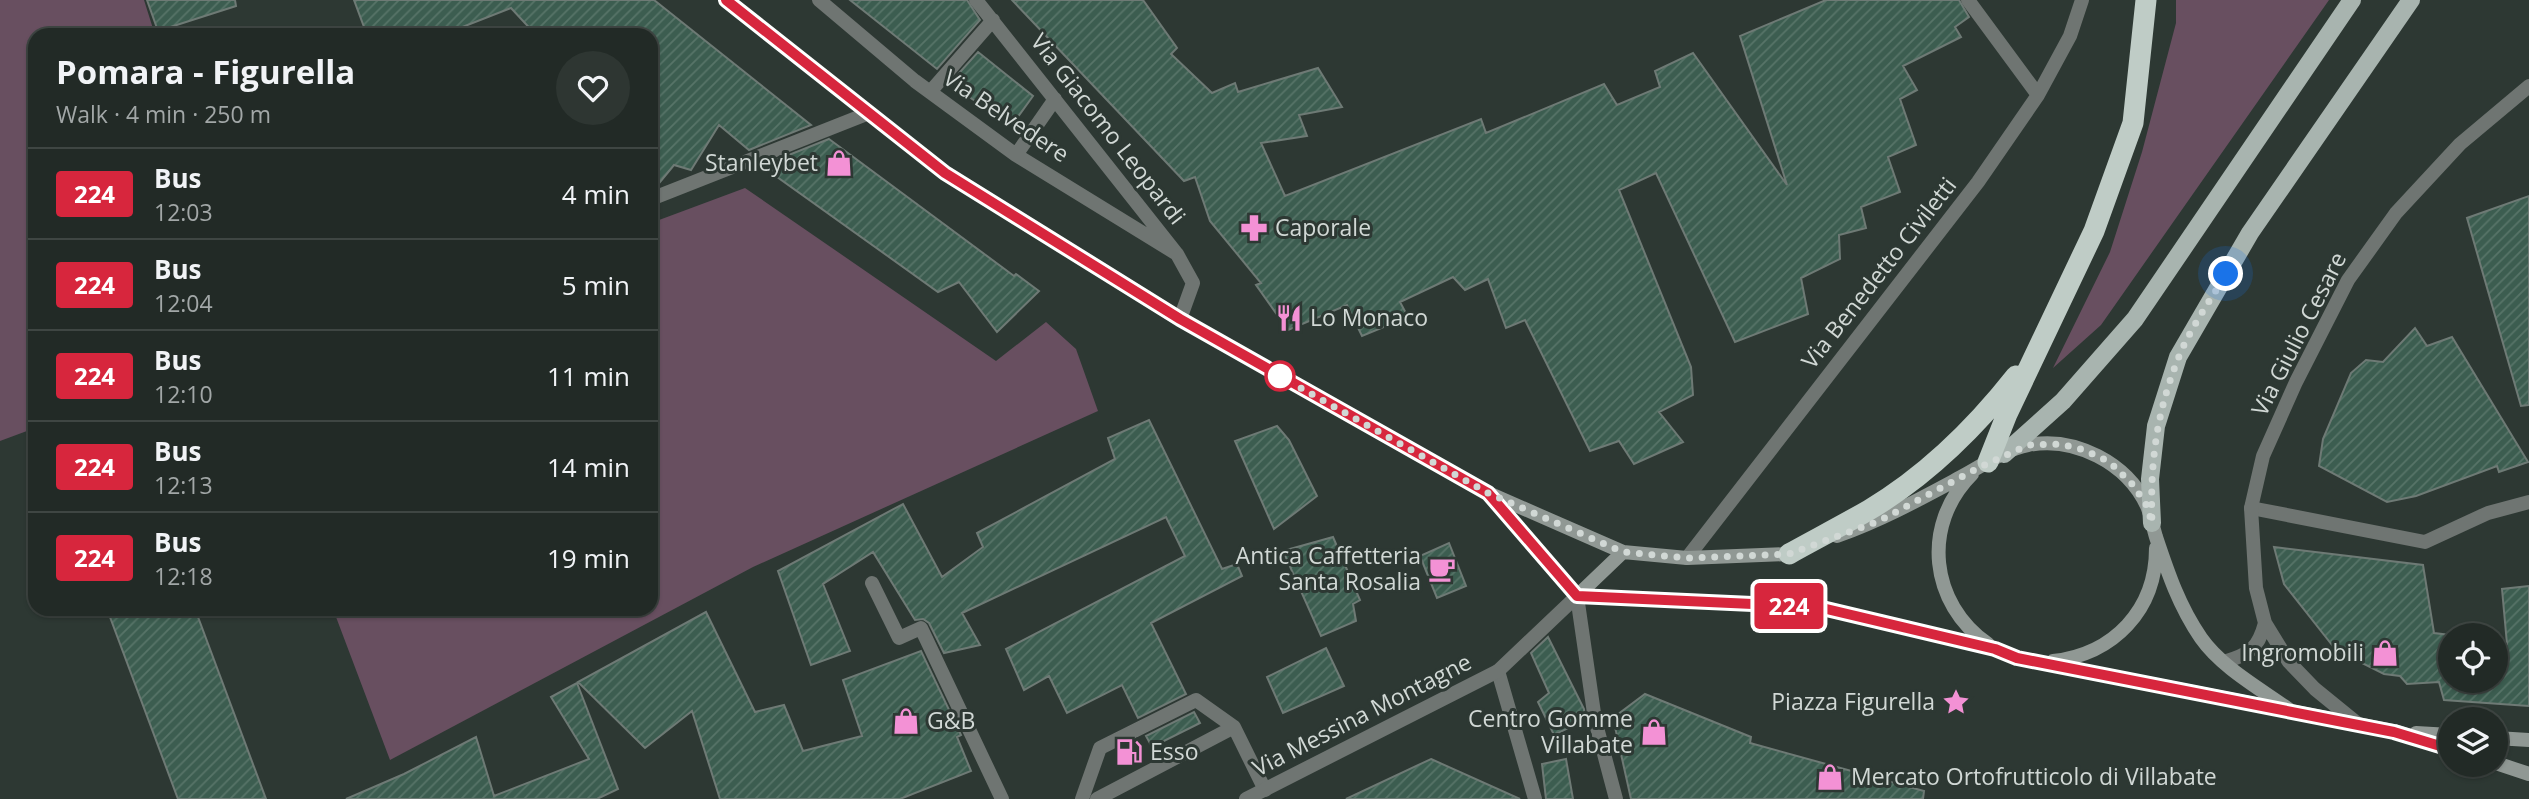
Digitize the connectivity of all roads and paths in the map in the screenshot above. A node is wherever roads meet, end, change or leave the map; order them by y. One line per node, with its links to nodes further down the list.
1 (726, 0): 16 (main road)
2 (820, 0): 12 (street, Via Belvedere)
3 (976, 0): 10 (street, Via Giacomo Leopardi)
4 (1968, 0): 13 (street)
5 (2082, 0): 13 (street, Via Benedetto Civiletti)
6 (2146, 0): 21 (highway)
7 (2352, 0): 22 (main road)
8 (2411, 0): 14 (main road)
9 (2424, 0): 14 (main road)
10 (993, 20): 12 (street); 15 (street, Via Giacomo Leopardi)
11 (2529, 86): 25 (street, Via Giulio Cesare)
12 (930, 92): 17 (street, Via Belvedere)
13 (2038, 95): 29 (street, Via Benedetto Civiletti)
14 (2343, 96): 26 (main road)
15 (1055, 99): 17 (street); 19 (street, Via Giacomo Leopardi)
16 (869, 113): 18 (street); 20 (main road)
17 (1016, 155): 19 (street, Via Belvedere)
18 (658, 196)
19 (1177, 254): 20 (street, Via Giacomo Leopardi)
20 (1180, 319): 23 (main road)
21 (2043, 341): 22 (highway); 28 (highway)
22 (1991, 461): 26 (main road); 28 (main road); 33 (main road)
23 (1488, 493): 27 (main road); 31 (main road)
24 (2529, 502): 25 (street)
25 (2251, 508): 32 (street, Via Giulio Cesare)
26 (2154, 529): 34 (main road); 35 (main road)
27 (1623, 552): 29 (main road); 31 (main road)
28 (1789, 554): 29 (main road)
29 (1687, 558)
30 (872, 583): 48 (street)
31 (1577, 596): 33 (main road); 36 (street, Via Messina Montagne); 53 (street)
32 (2264, 623): 35 (street); 38 (street, Via Giulio Cesare)
33 (1995, 649): 34 (main road)
34 (2017, 658): 37 (main road)
35 (2224, 662): 37 (main road)
36 (1497, 671): 47 (street, Via Messina Montagne); 52 (street)
37 (2291, 711): 38 (main road)
38 (2358, 724): 40 (main road)
39 (1234, 727): 47 (street); 49 (street); 50 (street)
40 (2394, 732): 41 (main road); 44 (main road)
41 (2438, 734)
42 (2508, 739): 43 (main road)
43 (2529, 740)
44 (2438, 745)
45 (2508, 767): 46 (main road)
46 (2529, 774)
47 (1265, 790): 51 (street, Via Messina Montagne)
48 (1002, 799)
49 (1083, 799)
50 (1097, 799)
51 (1247, 799)
52 (1535, 799)
53 (1616, 799)

